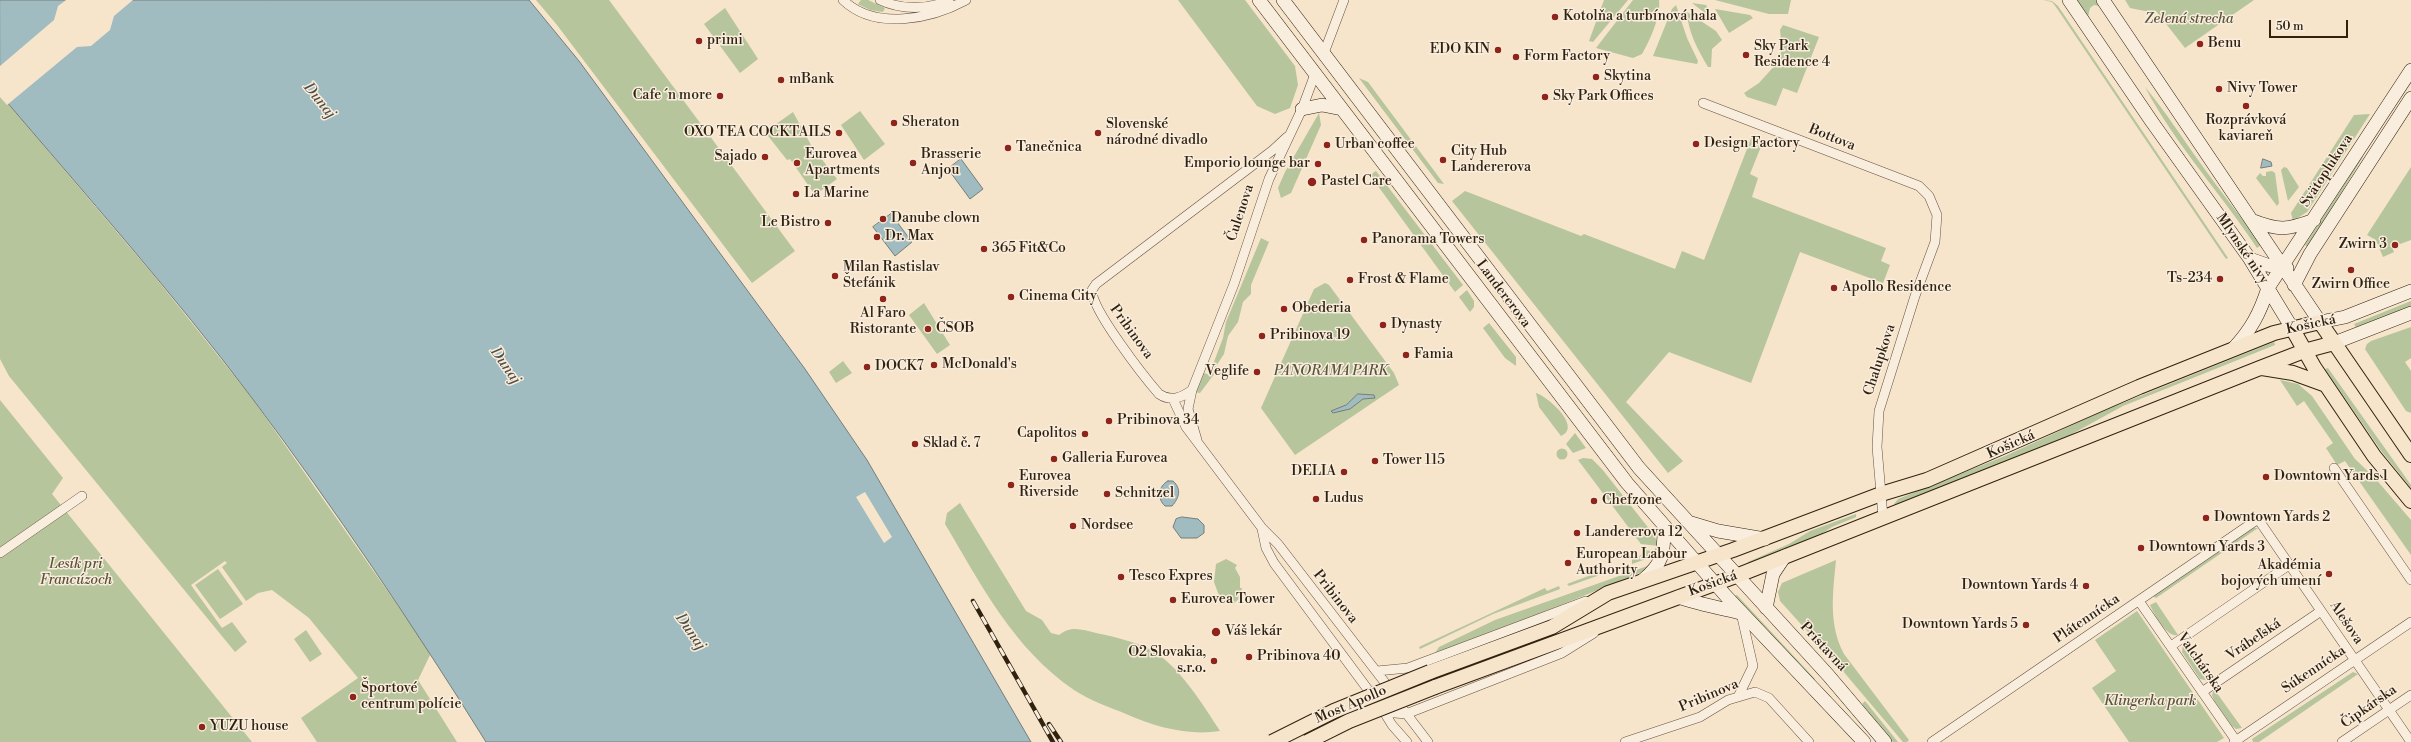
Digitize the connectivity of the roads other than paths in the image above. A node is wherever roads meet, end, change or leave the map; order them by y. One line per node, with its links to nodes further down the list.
1 (843, 0): 4 (street)
2 (880, 0): 3 (street)
3 (949, 0)
4 (966, 0)
5 (1258, 0): 12 (street, Landererova)
6 (1283, 0): 10 (street, Landererova)
7 (1344, 0): 10 (street, Čulenova)
8 (2069, 0): 22 (street, Mlynské nivy)
9 (2103, 0): 19 (street, Mlynské nivy)
10 (1324, 53): 12 (street, Čulenova); 45 (street, Landererova)
11 (2411, 70): 20 (street, Svätoplukova)
12 (1315, 74): 15 (street, Čulenova); 16 (street, Landererova)
13 (2411, 98): 21 (street)
14 (1703, 103): 18 (street, Bottova)
15 (1302, 108): 16 (street); 17 (street, Čulenova)
16 (1342, 109): 47 (street, Landererova)
17 (1287, 137): 35 (street, Čulenova); 36 (street, Pribinova)
18 (1937, 215): 40 (street, Chalupkova)
19 (2251, 220): 20 (street); 23 (street, Mlynské nivy)
20 (2314, 220): 23 (street, Svätoplukova)
21 (2310, 254): 23 (street); 24 (street)
22 (2250, 259): 23 (street); 25 (street, Mlynské nivy)
23 (2283, 268): 24 (street, Mlynské nivy); 25 (street, Svätoplukova)
24 (2294, 285): 28 (street, Mlynské nivy)
25 (2268, 288): 29 (street, Mlynské nivy); 31 (street, Svätoplukova)
26 (2411, 291): 28 (street, Košická)
27 (2411, 313): 30 (street, Košická)
28 (2320, 322): 29 (main road, Košická); 30 (main road, Mlynské nivy)
29 (2292, 328): 31 (main road, Košická); 32 (main road, Mlynské nivy)
30 (2334, 343): 32 (main road, Košická); 38 (main road, Mlynské nivy)
31 (2232, 351): 40 (main road, Košická)
32 (2304, 351): 33 (main road, Košická); 34 (main road, Mlynské nivy)
33 (2260, 368): 34 (main road); 43 (main road, Košická)
34 (2326, 385): 42 (main road, Mlynské nivy)
35 (1192, 390): 36 (street); 37 (street, Čulenova)
36 (1173, 399): 37 (street, Pribinova)
37 (1197, 440): 46 (street, Pribinova)
38 (2411, 455)
39 (2334, 468): 55 (street)
40 (1882, 494): 43 (street, Chalupkova); 48 (main road, Košická)
41 (82, 496): 49 (street)
42 (2411, 501)
43 (1883, 518): 51 (main road, Košická)
44 (2258, 519): 53 (street, Alešova); 60 (street, Plátennícka)
45 (1688, 522): 48 (street); 50 (street, Landererova)
46 (1262, 528): 68 (street, Pribinova); 72 (street, Pribinova)
47 (1664, 528): 52 (street, Landererova); 56 (street)
48 (1764, 539): 50 (main road, Košická)
49 (0, 553)
50 (1717, 555): 52 (main road, Košická); 54 (street, Landererova)
51 (1785, 556): 54 (main road, Košická); 61 (street)
52 (1695, 562): 56 (main road, Košická); 57 (street, Landererova)
53 (2289, 565): 62 (street, Alešova); 66 (street)
54 (1736, 576): 57 (main road, Košická); 61 (street, Prístavná)
55 (2411, 580)
56 (1641, 582): 58 (main road, Košická)
57 (1714, 584): 59 (main road, Košická); 63 (street)
58 (1608, 593): 68 (street, Košická); 69 (main road, Košická)
59 (1678, 597): 63 (street); 64 (main road, Košická)
60 (2139, 601): 66 (street, Valchárska); 87 (street, Plátennícka)
61 (1766, 608): 86 (street, Prístavná)
62 (2321, 611): 67 (street, Alešova); 73 (street, Vrábeľská)
63 (1741, 613): 75 (street); 85 (street)
64 (1618, 618): 71 (main road, Košická); 77 (street, Košická)
65 (2411, 622): 67 (street, Súkennícka)
66 (2171, 646): 73 (street, Valchárska)
67 (2355, 660): 76 (street, Alešova); 78 (street, Súkennícka)
68 (1377, 671): 70 (street, Pribinova)
69 (1430, 672): 79 (main road, Most Apollo, bridge)
70 (1386, 684)
71 (1435, 687): 80 (main road, Most Apollo, bridge)
72 (1369, 691)
73 (2202, 692): 78 (street, Valchárska)
74 (2411, 695): 76 (street, Čipkárska)
75 (1738, 697): 83 (street, Pribinova); 84 (street, Pribinova)
76 (2389, 710): 88 (street, Čipkárska); 89 (street, Alešova)
77 (1404, 711): 81 (street); 82 (street)
78 (2235, 741)
79 (1272, 742)
80 (1307, 742)
81 (1407, 742)
82 (1428, 742)
83 (1625, 742)
84 (1809, 742)
85 (1864, 742)
86 (1885, 742)
87 (1932, 742)
88 (2342, 742)
89 (2411, 742)

